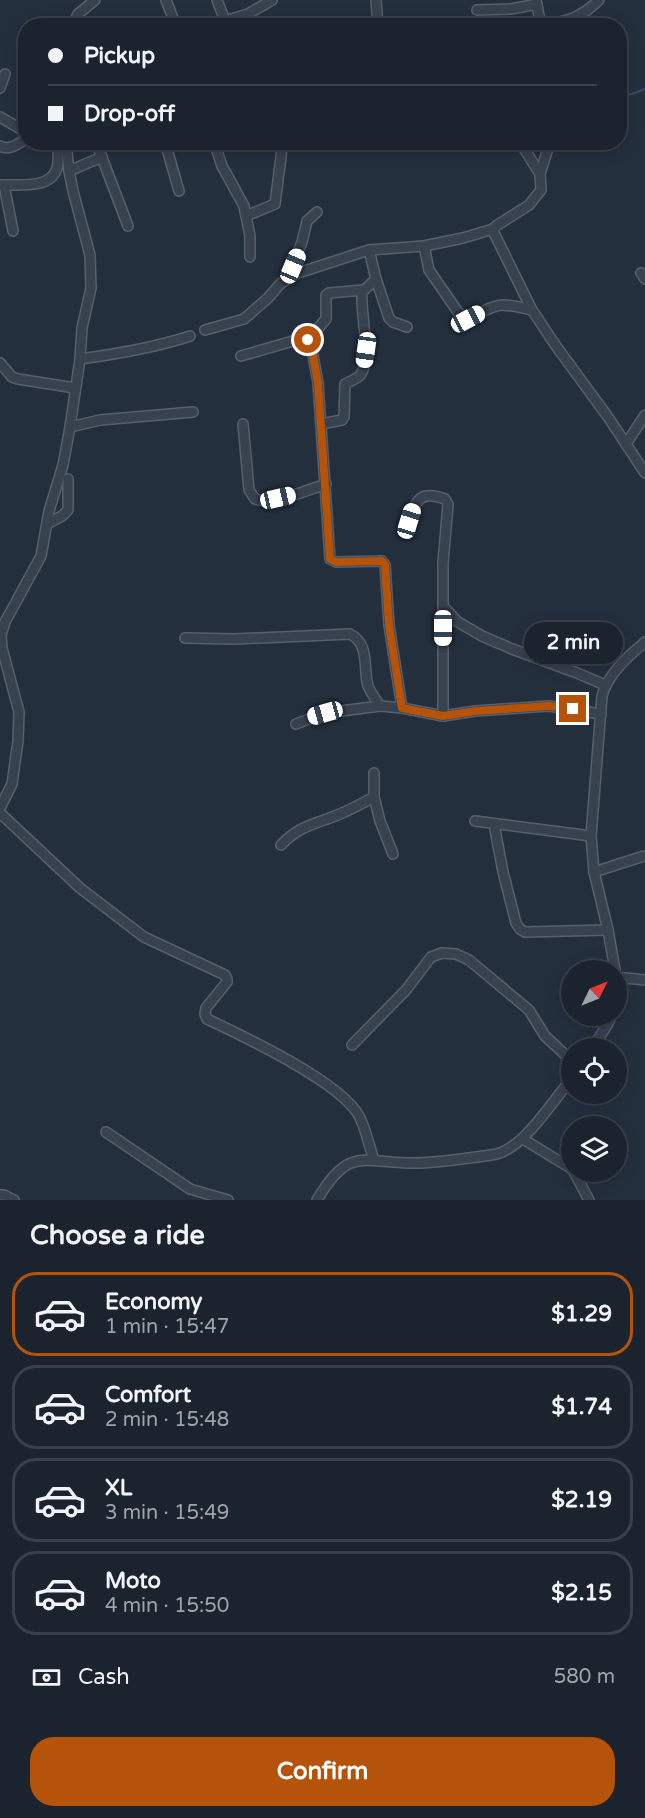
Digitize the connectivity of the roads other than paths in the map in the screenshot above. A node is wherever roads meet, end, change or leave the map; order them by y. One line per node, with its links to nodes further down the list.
1 (95, 0): 9 (street)
2 (166, 0): 10 (street)
3 (217, 0): 11 (street)
4 (272, 0): 12 (street)
5 (376, 0): 13 (street)
6 (599, 0): 15 (street)
7 (536, 2): 8 (street); 14 (street)
8 (477, 10)
9 (76, 18)
10 (173, 18)
11 (224, 18)
12 (238, 18)
13 (377, 18)
14 (541, 18)
15 (575, 18)
16 (5, 74): 17 (street)
17 (0, 88)
18 (0, 117): 19 (street)
19 (18, 127)
20 (18, 144): 21 (street)
21 (0, 146)
22 (61, 150): 33 (street)
23 (64, 150): 31 (street)
24 (99, 150): 30 (street)
25 (167, 150): 34 (street)
26 (217, 150): 36 (street)
27 (282, 150): 36 (street)
28 (525, 150): 32 (street)
29 (548, 150): 32 (street)
30 (102, 157): 31 (street); 37 (street)
31 (69, 171): 52 (street)
32 (540, 174): 38 (street)
33 (2, 185): 39 (street)
34 (179, 191)
35 (317, 212): 43 (street)
36 (246, 216): 42 (street)
37 (128, 226)
38 (493, 229): 40 (street); 46 (street)
39 (13, 231)
40 (424, 246): 41 (street); 46 (street)
41 (369, 250): 43 (street); 44 (street)
42 (250, 257)
43 (288, 278): 48 (street)
44 (376, 279): 45 (street); 47 (street)
45 (363, 290): 50 (street); 58 (street)
46 (532, 310): 60 (street)
47 (407, 327)
48 (205, 330)
49 (190, 336): 52 (street)
50 (308, 340): 51 (street); 58 (street)
51 (241, 356)
52 (80, 359): 54 (street)
53 (1, 368): 54 (street)
54 (75, 388): 59 (street)
55 (192, 412): 59 (street)
56 (645, 415): 60 (street)
57 (243, 424): 63 (street)
58 (321, 424): 63 (street)
59 (70, 427): 65 (street)
60 (626, 444): 61 (street)
61 (645, 473)
62 (68, 479): 65 (street)
63 (326, 484): 71 (street)
64 (409, 521): 66 (street)
65 (47, 524): 77 (street)
66 (442, 606): 69 (street); 73 (street)
67 (185, 638): 70 (street)
68 (645, 642): 69 (street)
69 (605, 685): 72 (street)
70 (380, 706): 71 (street); 74 (street)
71 (402, 708): 73 (street)
72 (601, 714): 73 (street); 81 (street)
73 (443, 716)
74 (296, 724)
75 (374, 773): 76 (street)
76 (374, 797): 82 (street); 83 (street)
77 (0, 808)
78 (0, 813): 95 (street)
79 (474, 821): 80 (street)
80 (494, 824): 81 (street); 86 (street)
81 (591, 836): 85 (street)
82 (281, 844)
83 (393, 854)
84 (645, 855): 85 (street)
85 (594, 872): 86 (street)
86 (608, 930): 87 (street)
87 (613, 960)
88 (627, 978): 89 (street)
89 (645, 980)
90 (352, 1045): 91 (street)
91 (561, 1051)
92 (561, 1092): 94 (street)
93 (106, 1132): 100 (street)
94 (523, 1139): 95 (street); 96 (street)
95 (374, 1160): 101 (street)
96 (561, 1163)
97 (579, 1182): 102 (street)
98 (0, 1195): 99 (street)
99 (14, 1200)
100 (228, 1200)
101 (317, 1200)
102 (589, 1200)

